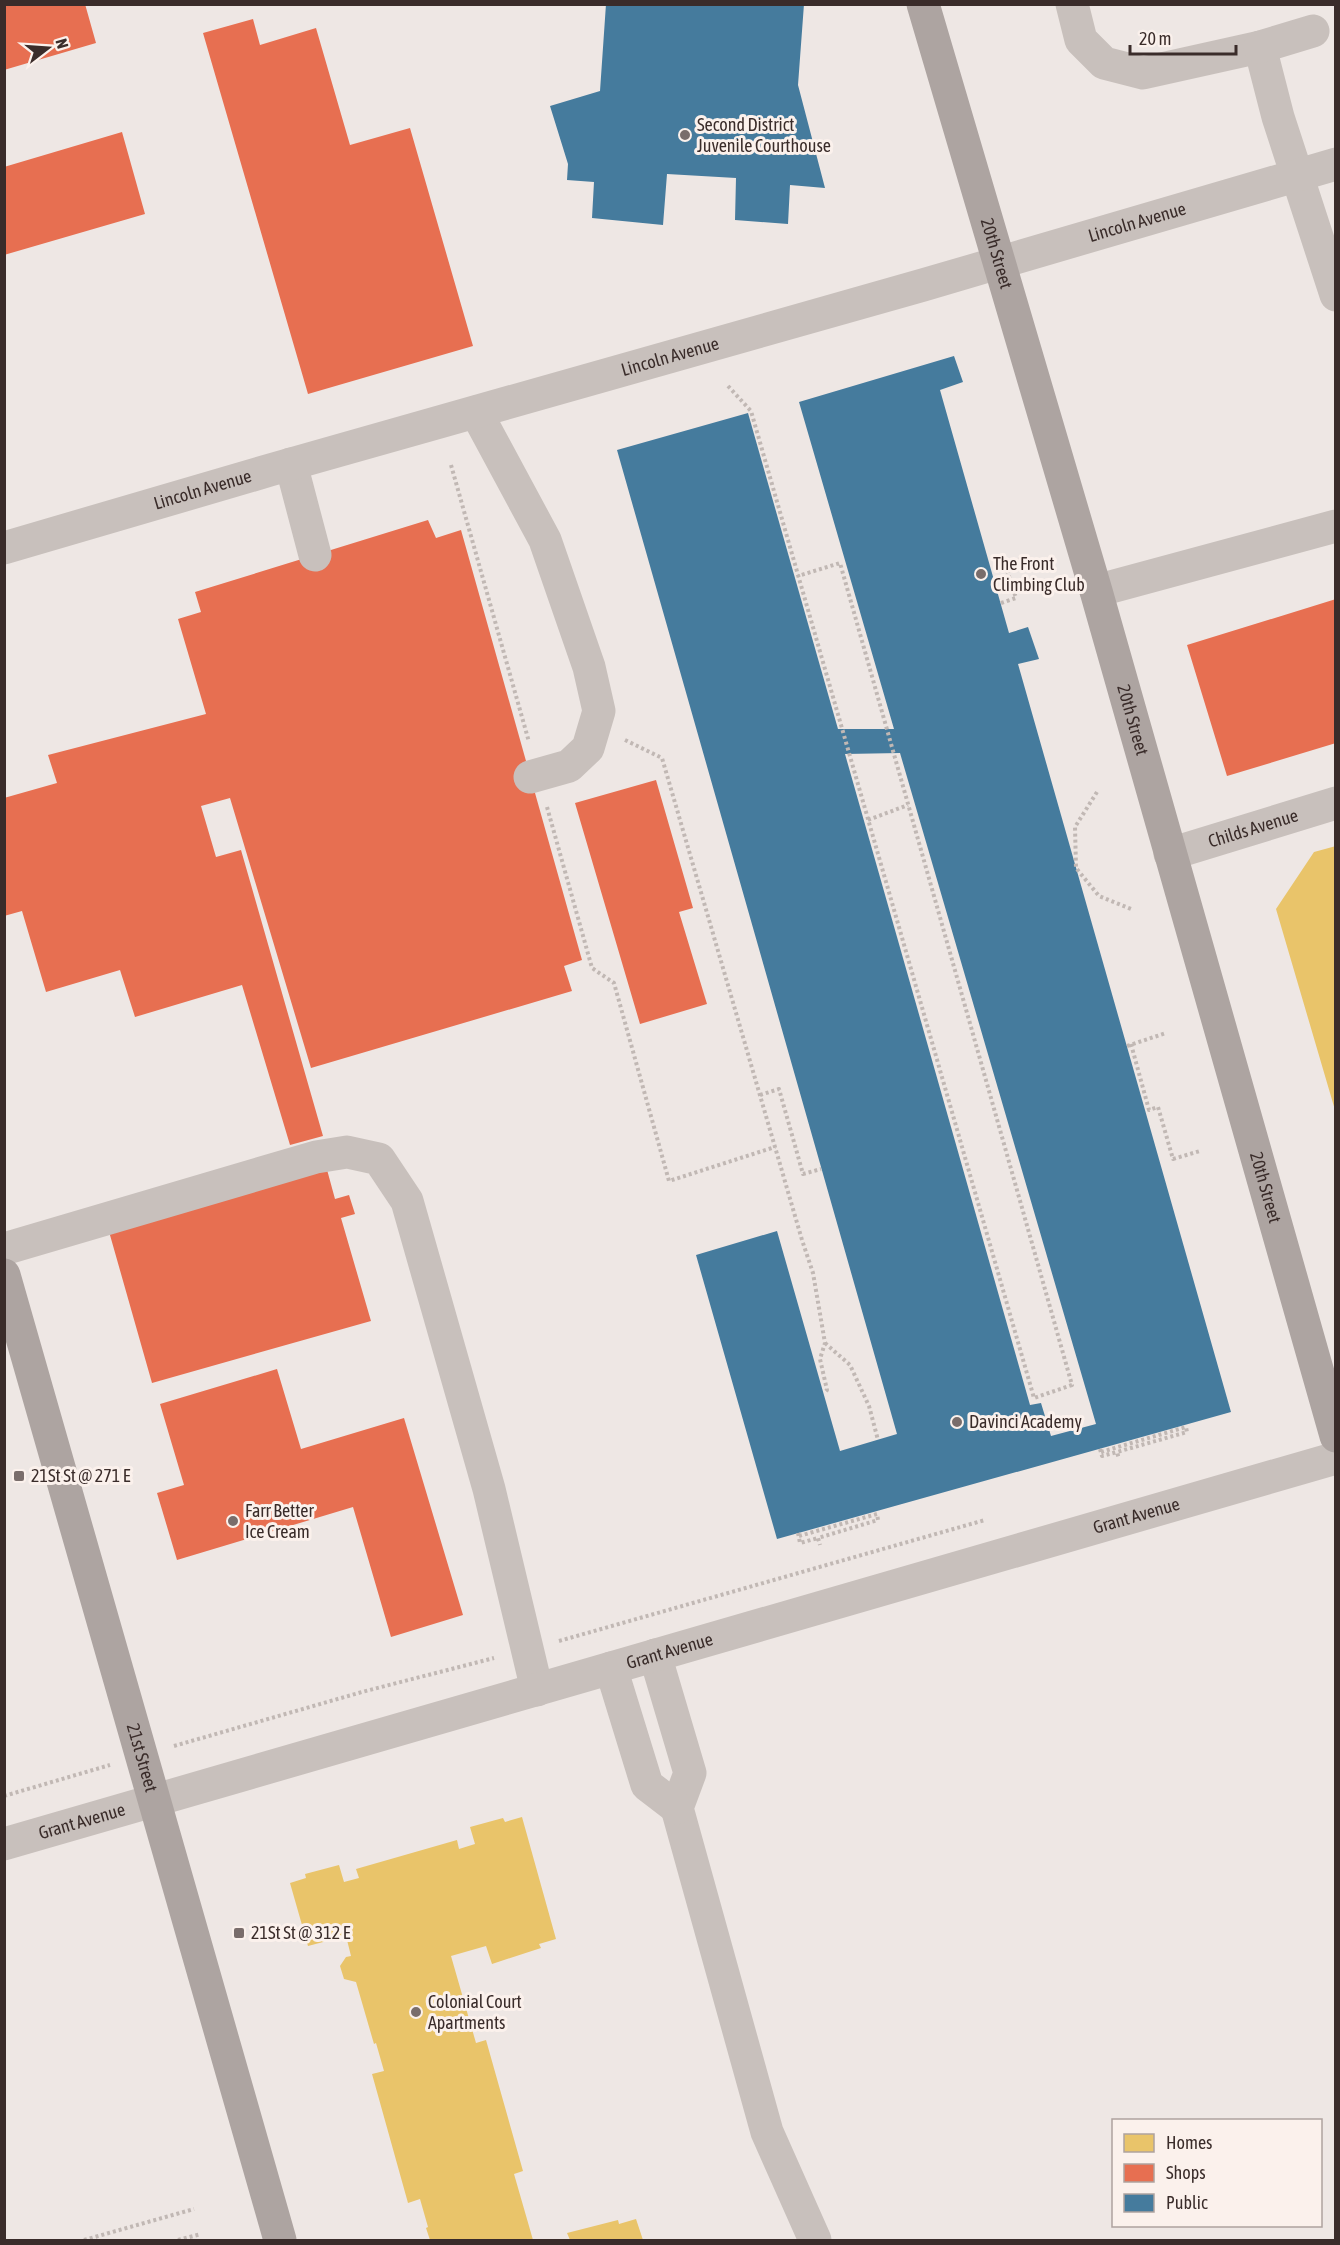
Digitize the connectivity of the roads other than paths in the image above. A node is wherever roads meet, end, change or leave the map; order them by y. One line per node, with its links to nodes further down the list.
1 (923, 4): 7 (main road, 20th Street)
2 (1072, 4): 4 (street)
3 (1313, 31): 4 (street)
4 (1260, 47): 6 (street)
5 (1335, 164): 6 (street, Lincoln Avenue)
6 (1297, 175): 7 (street, Lincoln Avenue); 8 (street)
7 (998, 261): 9 (street, Lincoln Avenue); 14 (main road, 20th Street)
8 (1335, 295)
9 (476, 412): 10 (street, Lincoln Avenue); 15 (street)
10 (291, 464): 12 (street, Lincoln Avenue); 13 (street)
11 (1335, 526): 14 (street)
12 (4, 548)
13 (315, 555)
14 (1096, 591): 17 (main road, 20th Street)
15 (534, 776)
16 (1335, 803): 17 (street, Childs Avenue)
17 (1170, 854): 20 (main road, 20th Street)
18 (4, 1249): 24 (street)
19 (4, 1275): 25 (main road, 21st Street)
20 (1335, 1436)
21 (1335, 1458): 22 (street, Grant Avenue)
22 (655, 1655): 23 (street, Grant Avenue); 26 (street)
23 (611, 1668): 24 (street, Grant Avenue); 26 (street)
24 (537, 1690): 25 (street, Grant Avenue)
25 (154, 1801): 27 (street, Grant Avenue); 28 (main road, 21st Street)
26 (677, 1808): 29 (street)
27 (4, 1844)
28 (280, 2241)
29 (815, 2241)

